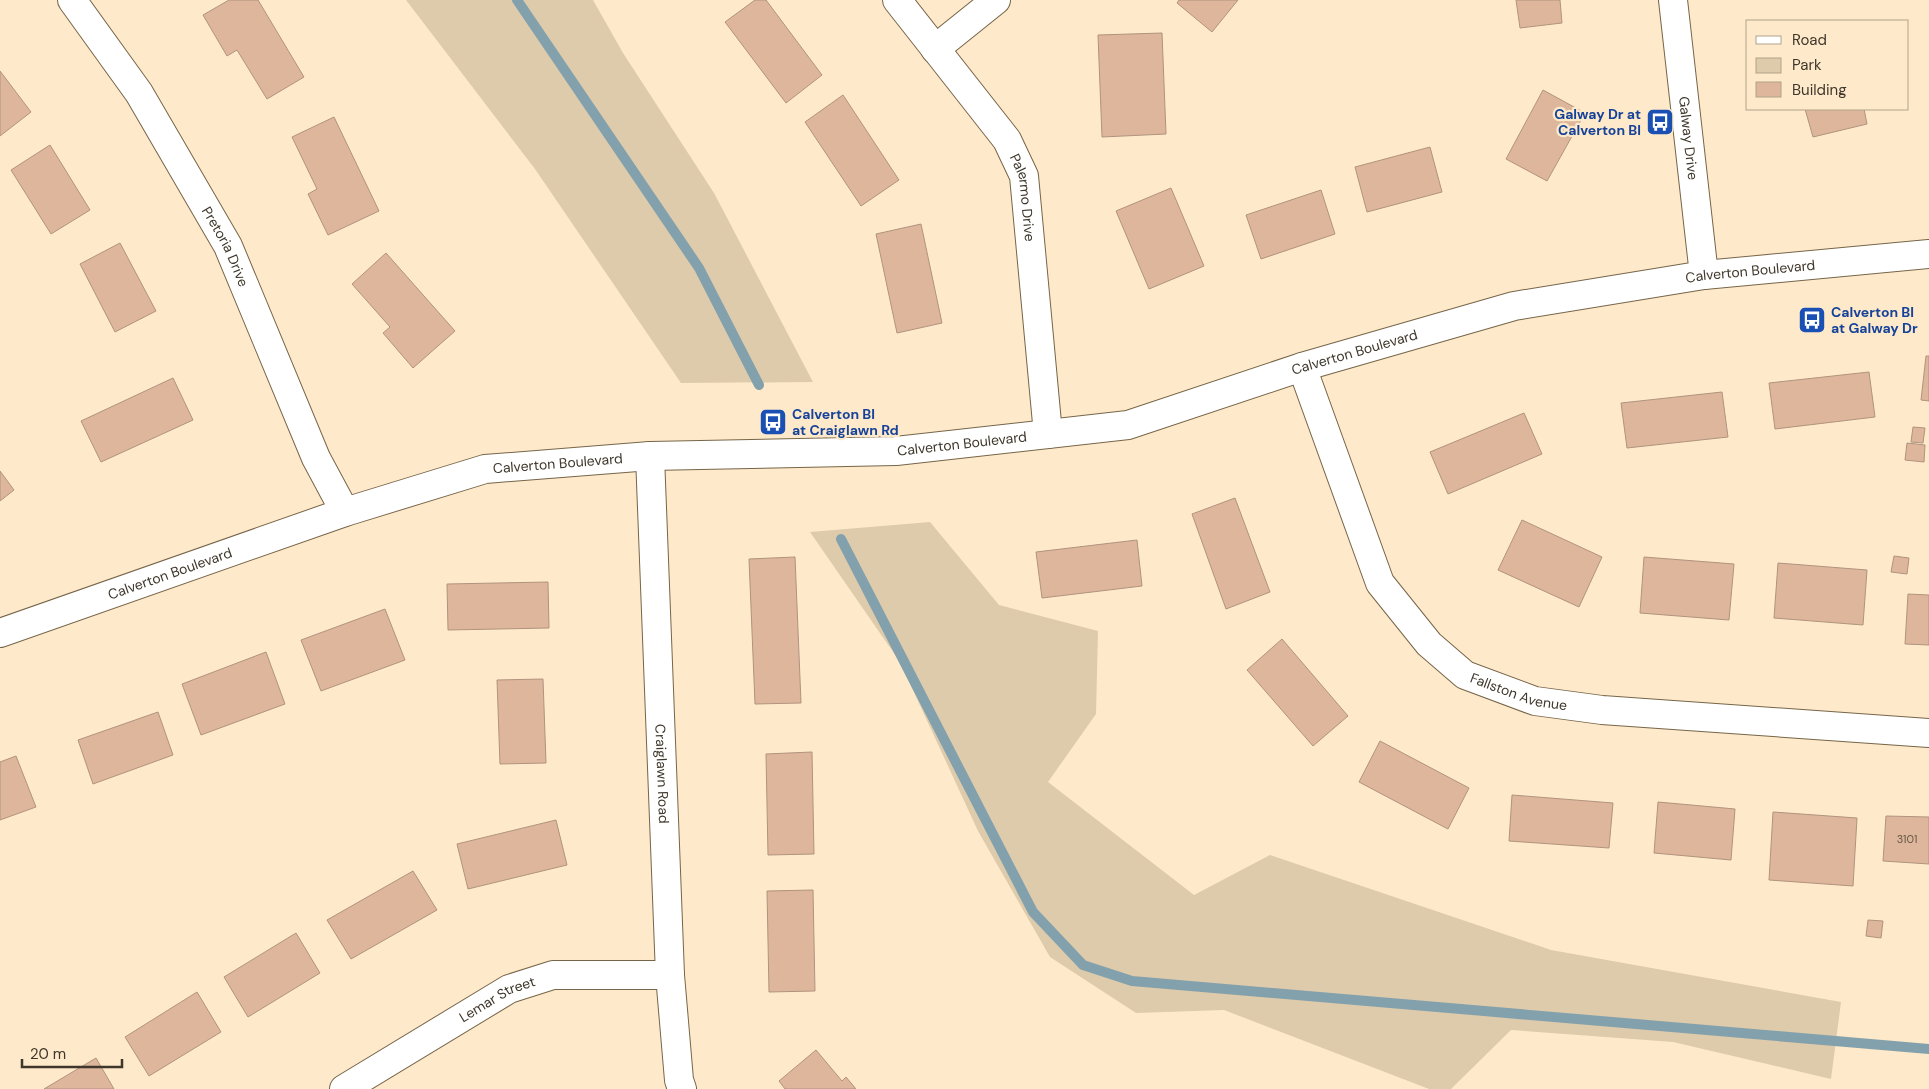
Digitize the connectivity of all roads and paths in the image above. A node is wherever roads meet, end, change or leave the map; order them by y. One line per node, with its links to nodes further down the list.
1 (72, 0): 11 (street, Pretoria Drive)
2 (897, 0): 5 (street, Palermo Drive)
3 (996, 0): 5 (street)
4 (1673, 0): 7 (street, Galway Drive)
5 (935, 49): 9 (street, Palermo Drive)
6 (1929, 254): 7 (street, Calverton Boulevard)
7 (1704, 275): 8 (street, Calverton Boulevard)
8 (1302, 367): 9 (street, Calverton Boulevard); 13 (street, Fallston Avenue)
9 (1048, 434): 10 (street, Calverton Boulevard)
10 (650, 456): 11 (street, Calverton Boulevard); 14 (street, Craiglawn Road)
11 (345, 512): 12 (street, Calverton Boulevard)
12 (0, 633)
13 (1929, 734)
14 (670, 975): 15 (street, Lemar Street); 16 (street, Craiglawn Road)
15 (344, 1089)
16 (682, 1089)

